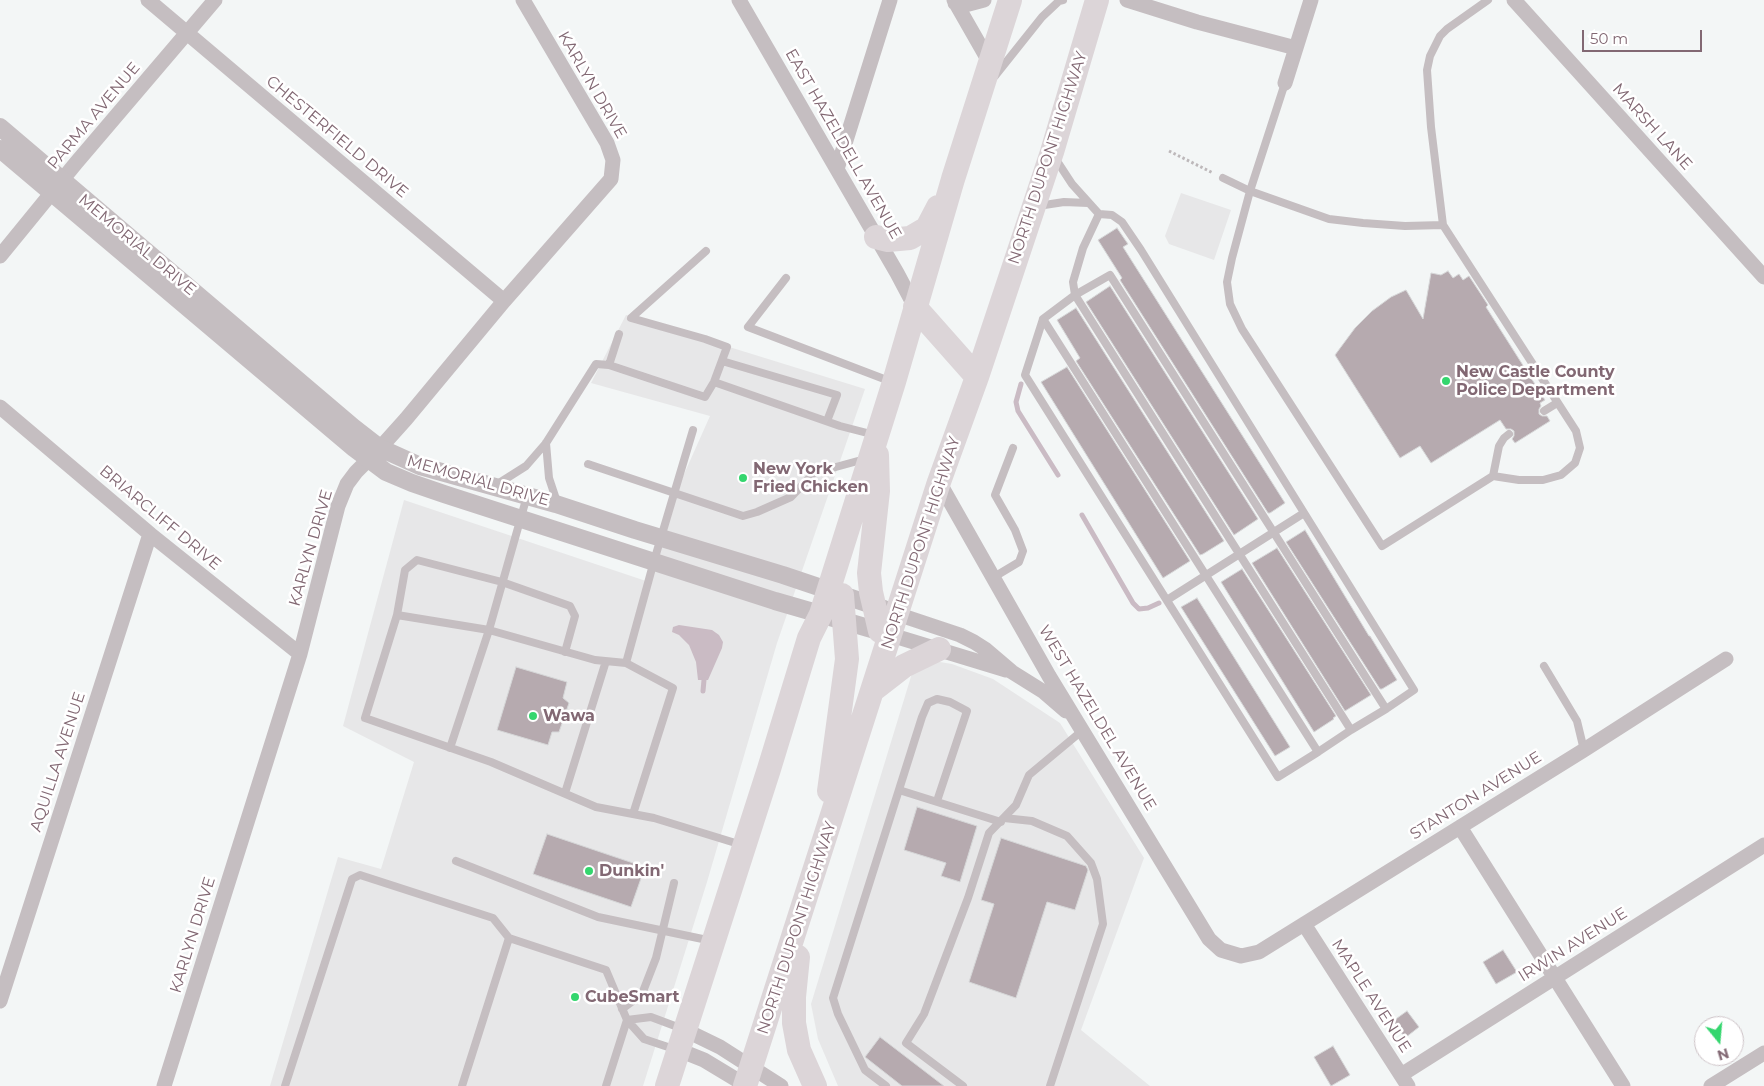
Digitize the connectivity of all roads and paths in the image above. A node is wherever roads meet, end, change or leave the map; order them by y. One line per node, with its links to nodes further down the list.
1 (148, 0): 15 (street, CHESTERFIELD DRIVE)
2 (215, 0): 15 (street, PARMA AVENUE)
3 (523, 0): 39 (street, KARLYN DRIVE)
4 (739, 0): 24 (street, EAST HAZELDELL AVENUE)
5 (890, 0): 24 (street)
6 (984, 0): 14 (street)
7 (1010, 0): 17 (highway)
8 (1063, 0): 19 (lane)
9 (1097, 0): 23 (highway, NORTH DUPONT HIGHWAY)
10 (1127, 0): 16 (street)
11 (1311, 0): 16 (street)
12 (1488, 0): 32 (lane)
13 (1514, 0): 37 (street, MARSH LANE)
14 (955, 2): 17 (street)
15 (187, 33): 27 (street, PARMA AVENUE); 39 (street, CHESTERFIELD DRIVE)
16 (1296, 48): 18 (street)
17 (990, 63): 19 (highway)
18 (1285, 83): 28 (lane)
19 (976, 107): 26 (highway)
20 (0, 127): 27 (street, MEMORIAL DRIVE)
21 (0, 149): 27 (street, MEMORIAL DRIVE)
22 (1169, 151): 25 (path)
23 (1052, 152): 29 (lane); 30 (highway, NORTH DUPONT HIGHWAY)
24 (837, 169): 33 (street, EAST HAZELDELL AVENUE)
25 (1223, 178): 28 (lane)
26 (953, 179): 33 (highway); 40 (highway)
27 (57, 186): 35 (street, PARMA AVENUE); 57 (street, MEMORIAL DRIVE)
28 (1250, 191): 32 (lane); 60 (lane)
29 (1088, 203): 30 (lane); 31 (lane)
30 (1034, 206): 45 (highway, NORTH DUPONT HIGHWAY)
31 (1098, 214): 38 (lane); 66 (lane)
32 (1443, 225): 48 (lane)
33 (876, 237): 40 (street, EAST HAZELDELL AVENUE)
34 (706, 251): 43 (lane)
35 (0, 256)
36 (786, 278): 47 (lane)
37 (1764, 278)
38 (1075, 294): 41 (lane); 68 (lane); 71 (lane)
39 (504, 301): 57 (street, KARLYN DRIVE)
40 (915, 307): 45 (highway); 47 (highway)
41 (1043, 320): 73 (lane); 77 (lane)
42 (619, 334): 44 (lane)
43 (722, 361): 46 (lane); 51 (lane)
44 (610, 365): 46 (lane); 55 (lane)
45 (977, 377): 61 (highway, NORTH DUPONT HIGHWAY)
46 (714, 382): 51 (lane)
47 (894, 382): 54 (highway)
48 (1557, 402): 50 (lane); 60 (lane)
49 (0, 407): 69 (street, BRIARCLIFF DRIVE)
50 (1544, 411)
51 (827, 421): 54 (lane)
52 (693, 430): 63 (lane)
53 (1509, 434): 60 (lane)
54 (877, 436): 58 (highway); 78 (highway)
55 (546, 443): 62 (lane); 65 (lane)
56 (1013, 448): 74 (lane)
57 (374, 454): 62 (street, MEMORIAL DRIVE); 67 (street, MEMORIAL DRIVE); 86 (street, KARLYN DRIVE)
58 (870, 458): 63 (lane); 76 (highway)
59 (588, 464): 63 (lane)
60 (1493, 476)
61 (938, 482): 74 (street, WEST HAZELDEL AVENUE); 82 (highway, NORTH DUPONT HIGHWAY)
62 (492, 487): 64 (street, MEMORIAL DRIVE)
63 (674, 492): 70 (lane)
64 (528, 496): 65 (street, MEMORIAL DRIVE); 67 (lane)
65 (558, 504): 70 (street, MEMORIAL DRIVE)
66 (1304, 513): 68 (lane); 93 (lane)
67 (521, 518): 72 (street, MEMORIAL DRIVE); 75 (lane)
68 (1274, 532): 71 (lane); 93 (lane)
69 (150, 534): 86 (street, BRIARCLIFF DRIVE); 117 (street, AQUILLA AVENUE)
70 (661, 537): 72 (lane); 76 (street, MEMORIAL DRIVE)
71 (1239, 554): 73 (lane); 95 (lane)
72 (654, 561): 79 (street, MEMORIAL DRIVE); 89 (lane)
73 (1205, 576): 77 (lane); 98 (lane)
74 (994, 577): 94 (street, WEST HAZELDEL AVENUE)
75 (502, 582): 80 (lane); 83 (lane); 85 (lane)
76 (834, 593): 78 (street, MEMORIAL DRIVE); 79 (highway); 81 (highway)
77 (1167, 600): 98 (lane)
78 (874, 606): 82 (highway)
79 (821, 614): 81 (street, MEMORIAL DRIVE); 106 (highway)
80 (397, 615): 83 (lane); 96 (lane)
81 (845, 621): 82 (street, MEMORIAL DRIVE); 107 (highway)
82 (889, 627): 84 (street, MEMORIAL DRIVE); 91 (street, MEMORIAL DRIVE); 92 (highway, NORTH DUPONT HIGHWAY)
83 (489, 630): 85 (lane); 96 (lane)
84 (939, 649): 91 (street, MEMORIAL DRIVE); 92 (highway)
85 (566, 652): 88 (lane)
86 (300, 654): 124 (street, KARLYN DRIVE)
87 (1726, 658): 97 (street, STANTON AVENUE)
88 (606, 661): 89 (lane); 100 (lane)
89 (626, 664): 102 (lane)
90 (1544, 666): 97 (lane)
91 (1012, 672): 94 (street, MEMORIAL DRIVE)
92 (873, 690): 107 (highway, NORTH DUPONT HIGHWAY)
93 (1386, 708): 95 (lane)
94 (1081, 727): 103 (lane); 115 (street, WEST HAZELDEL AVENUE)
95 (1352, 730): 98 (lane)
96 (450, 748): 100 (lane)
97 (1584, 750): 104 (street, STANTON AVENUE)
98 (1318, 752)
99 (899, 790): 101 (lane); 101 (lane); 131 (lane)
100 (565, 793): 102 (lane)
101 (937, 801): 103 (lane)
102 (632, 814): 106 (lane)
103 (1003, 820): 132 (lane); 133 (lane)
104 (1460, 827): 111 (street, STANTON AVENUE); 116 (street)
105 (1764, 845): 116 (street, IRWIN AVENUE)
106 (744, 846): 114 (highway)
107 (819, 860): 110 (highway, NORTH DUPONT HIGHWAY)
108 (456, 861): 112 (lane)
109 (674, 883): 112 (lane)
110 (801, 914): 123 (highway, NORTH DUPONT HIGHWAY); 130 (highway)
111 (1304, 924): 115 (street, STANTON AVENUE); 122 (street, MAPLE AVENUE)
112 (662, 930): 114 (lane); 118 (lane)
113 (509, 938): 118 (lane); 125 (lane); 126 (lane)
114 (714, 941): 120 (highway)
115 (1241, 956)
116 (1556, 977): 122 (street, IRWIN AVENUE); 134 (street)
117 (0, 1001)
118 (622, 1009): 119 (lane)
119 (627, 1020): 120 (lane); 120 (lane); 127 (lane)
120 (682, 1040): 123 (street); 123 (street); 128 (highway)
121 (1764, 1053): 135 (street)
122 (1405, 1080)
123 (748, 1081): 129 (street)
124 (164, 1086)
125 (285, 1086)
126 (462, 1086)
127 (606, 1086)
128 (667, 1086)
129 (781, 1086)
130 (815, 1086)
131 (886, 1086)
132 (963, 1086)
133 (1050, 1086)
134 (1623, 1086)
135 (1711, 1086)

